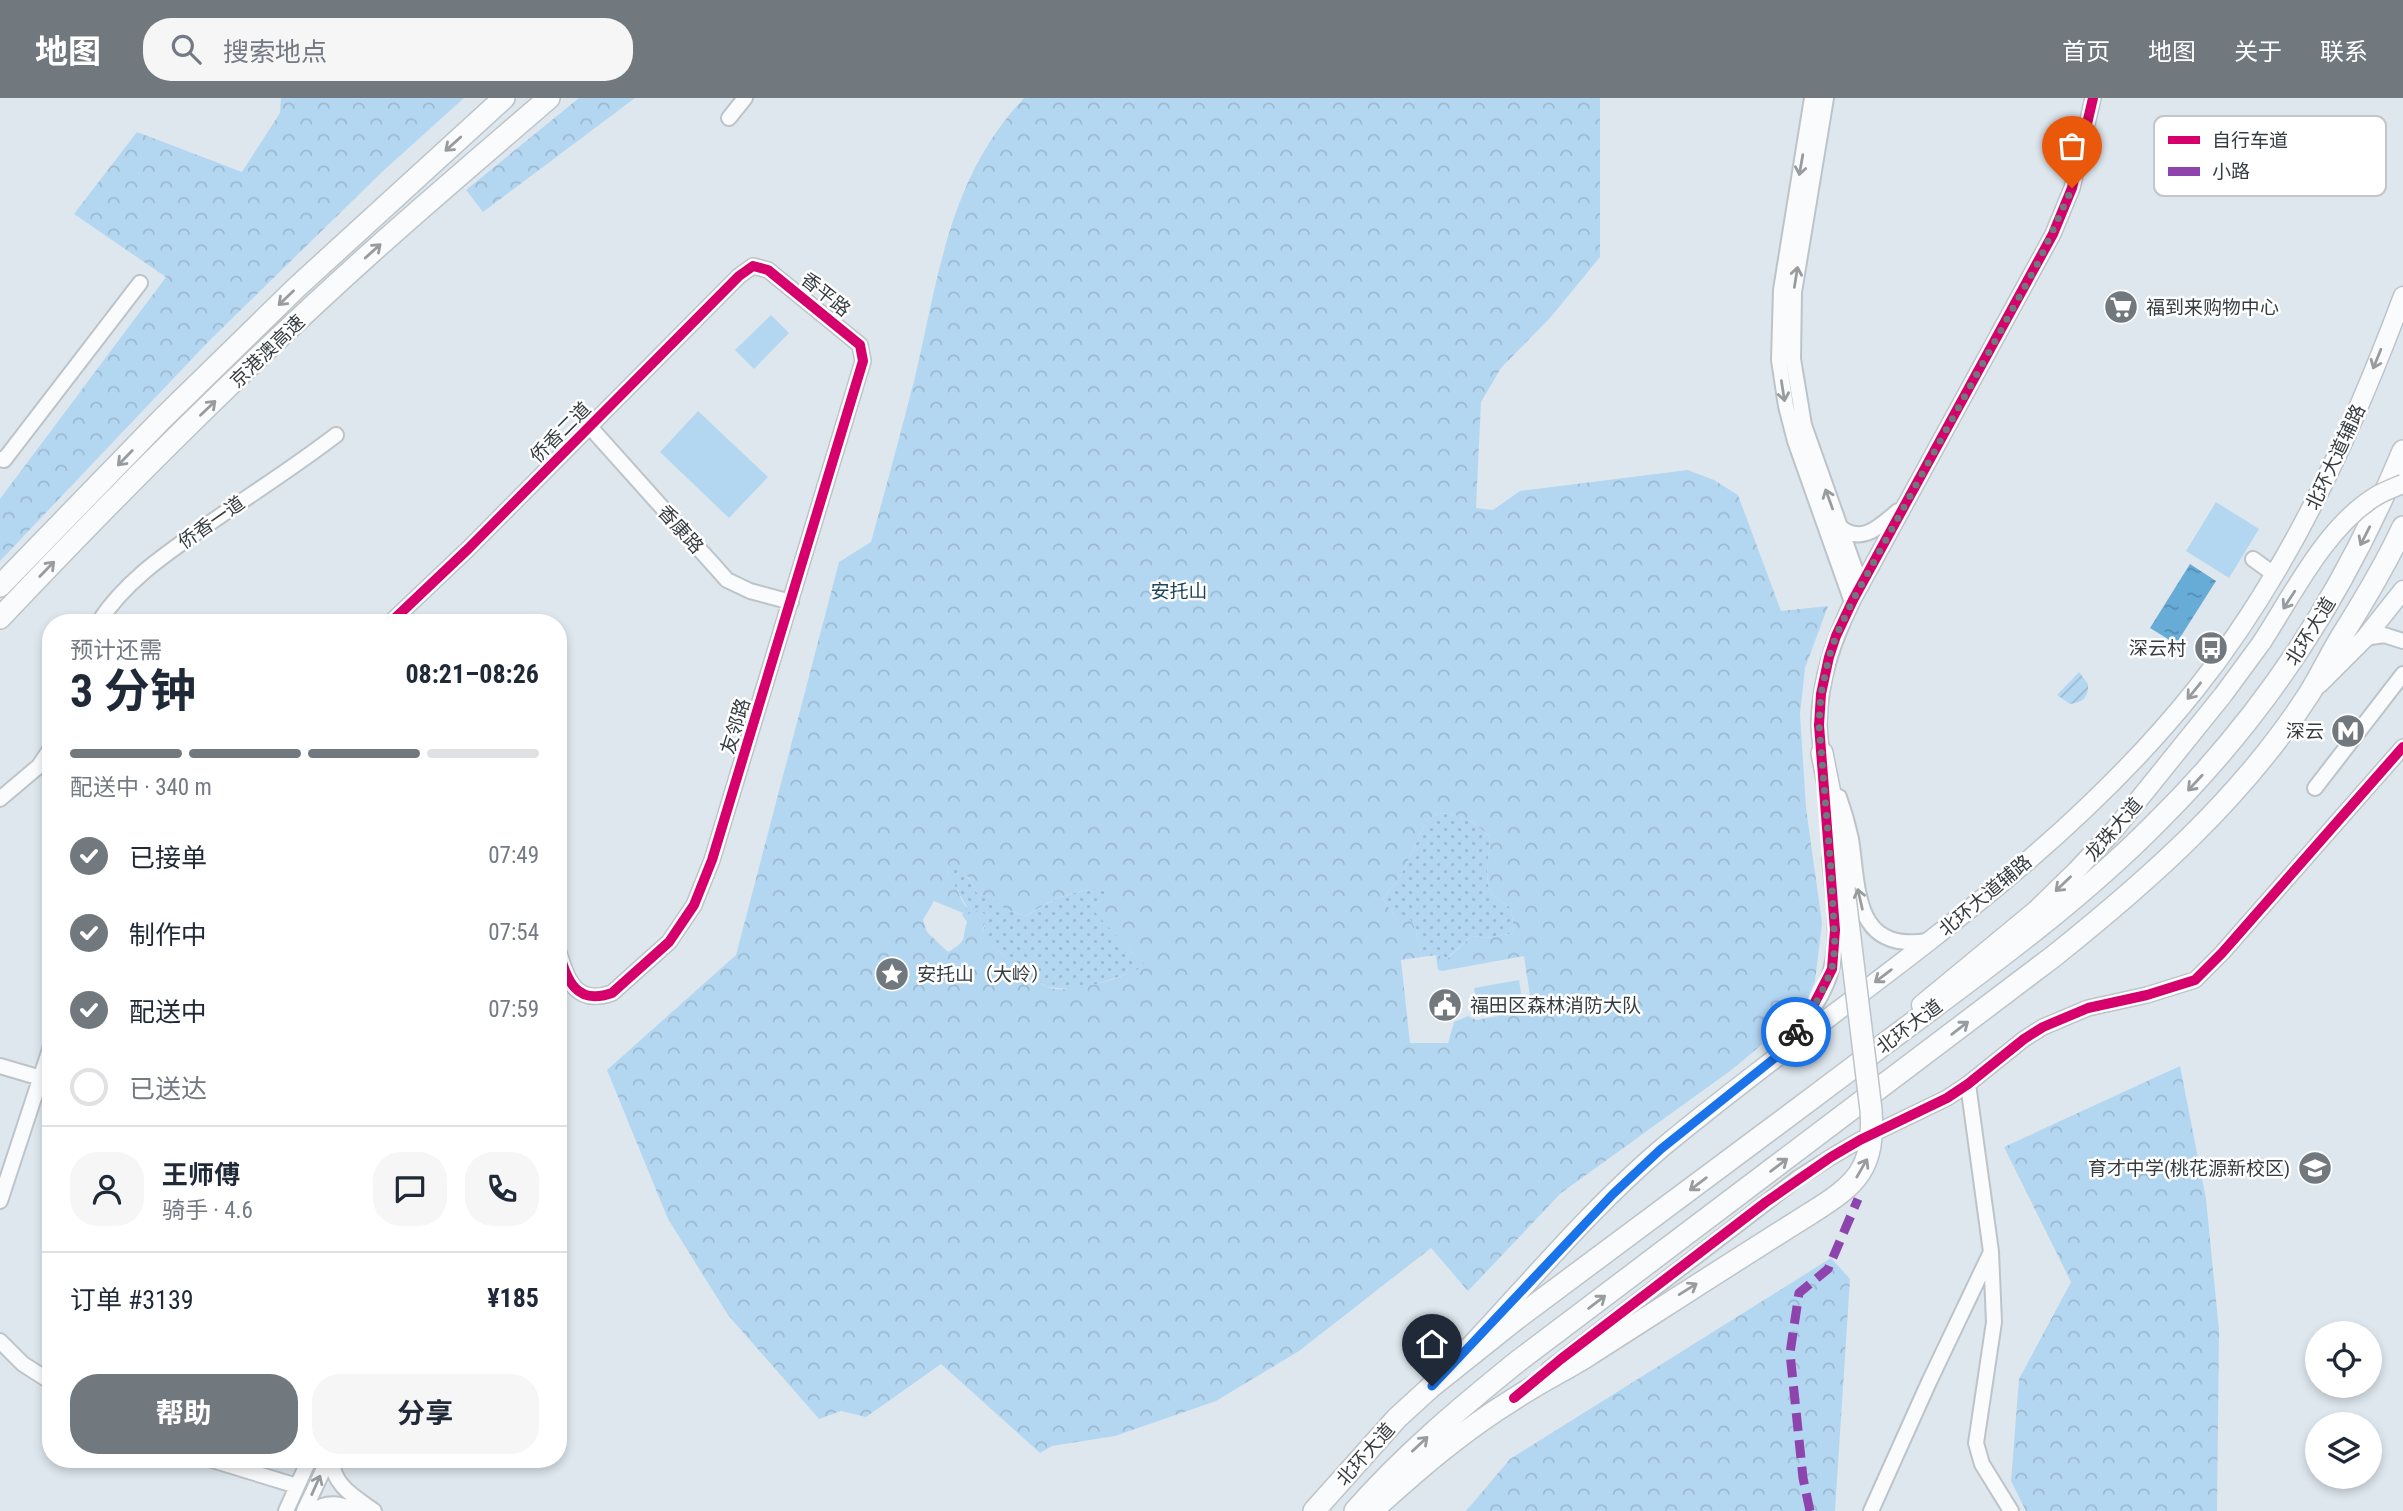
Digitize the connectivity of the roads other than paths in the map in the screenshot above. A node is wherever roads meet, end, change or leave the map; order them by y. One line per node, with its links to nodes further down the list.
1 (504, 98): 22 (highway, 京港澳高速, one-way to 22)
2 (549, 98): 29 (highway, 京港澳高速, one-way to 2)
3 (745, 98): 7 (street)
4 (1812, 98): 26 (street, one-way to 26)
5 (1826, 98): 18 (street, one-way to 5)
6 (2093, 98): 17 (street)
7 (729, 118)
8 (753, 266): 11 (street, 香平路); 12 (street, 侨香二道)
9 (140, 283): 15 (street)
10 (2403, 296): 21 (main road, 北环大道辅路, one-way to 21)
11 (863, 361): 25 (street, 友邻路)
12 (590, 427): 25 (street, 香康路); 28 (street, 侨香二道)
13 (336, 435): 27 (street, 侨香一道)
14 (2403, 452): 46 (highway, 北环大道, one-way to 46)
15 (0, 459)
16 (2403, 484): 46 (main road, 龙珠大道, one-way to 46, bridge)
17 (1904, 506): 18 (street); 23 (street)
18 (1839, 526): 23 (street)
19 (2403, 527): 33 (highway, 北环大道)
20 (2252, 559): 21 (street)
21 (2275, 575): 39 (main road, 北环大道辅路, one-way to 39)
22 (0, 586)
23 (1861, 586): 26 (street)
24 (2403, 590): 30 (main road)
25 (791, 602): 40 (street, 友邻路)
26 (1852, 602): 35 (street)
27 (104, 614)
28 (399, 614)
29 (0, 618)
30 (2365, 638): 31 (street); 33 (main road)
31 (2403, 641)
32 (2403, 674): 37 (street)
33 (2309, 694): 64 (highway, 北环大道, one-way to 33)
34 (2403, 747): 44 (street)
35 (1822, 753): 39 (street, one-way to 35); 41 (street); 52 (highway, one-way to 35, bridge)
36 (42, 762): 38 (street)
37 (2315, 788)
38 (0, 799)
39 (1929, 941): 41 (main road, 北环大道辅路, one-way to 41)
40 (567, 976)
41 (1776, 1057): 51 (main road, 北环大道辅路)
42 (0, 1066): 43 (street)
43 (42, 1079)
44 (1968, 1084): 48 (street); 52 (street)
45 (42, 1088): 47 (street)
46 (1772, 1129): 51 (highway, 北环大道, one-way to 51)
47 (0, 1201)
48 (1991, 1252): 66 (street); 67 (street)
49 (0, 1341): 50 (street)
50 (42, 1376)
51 (1432, 1386): 63 (highway, 北环大道)
52 (1514, 1398): 65 (highway)
53 (238, 1468): 57 (street)
54 (305, 1468): 57 (street)
55 (326, 1468): 59 (street, one-way to 55)
56 (333, 1468): 62 (street)
57 (297, 1486): 58 (street)
58 (286, 1511)
59 (304, 1511)
60 (313, 1511): 61 (street)
61 (358, 1511)
62 (374, 1511)
63 (1314, 1511)
64 (1355, 1511)
65 (1372, 1511)
66 (1871, 1511)
67 (2011, 1511)

